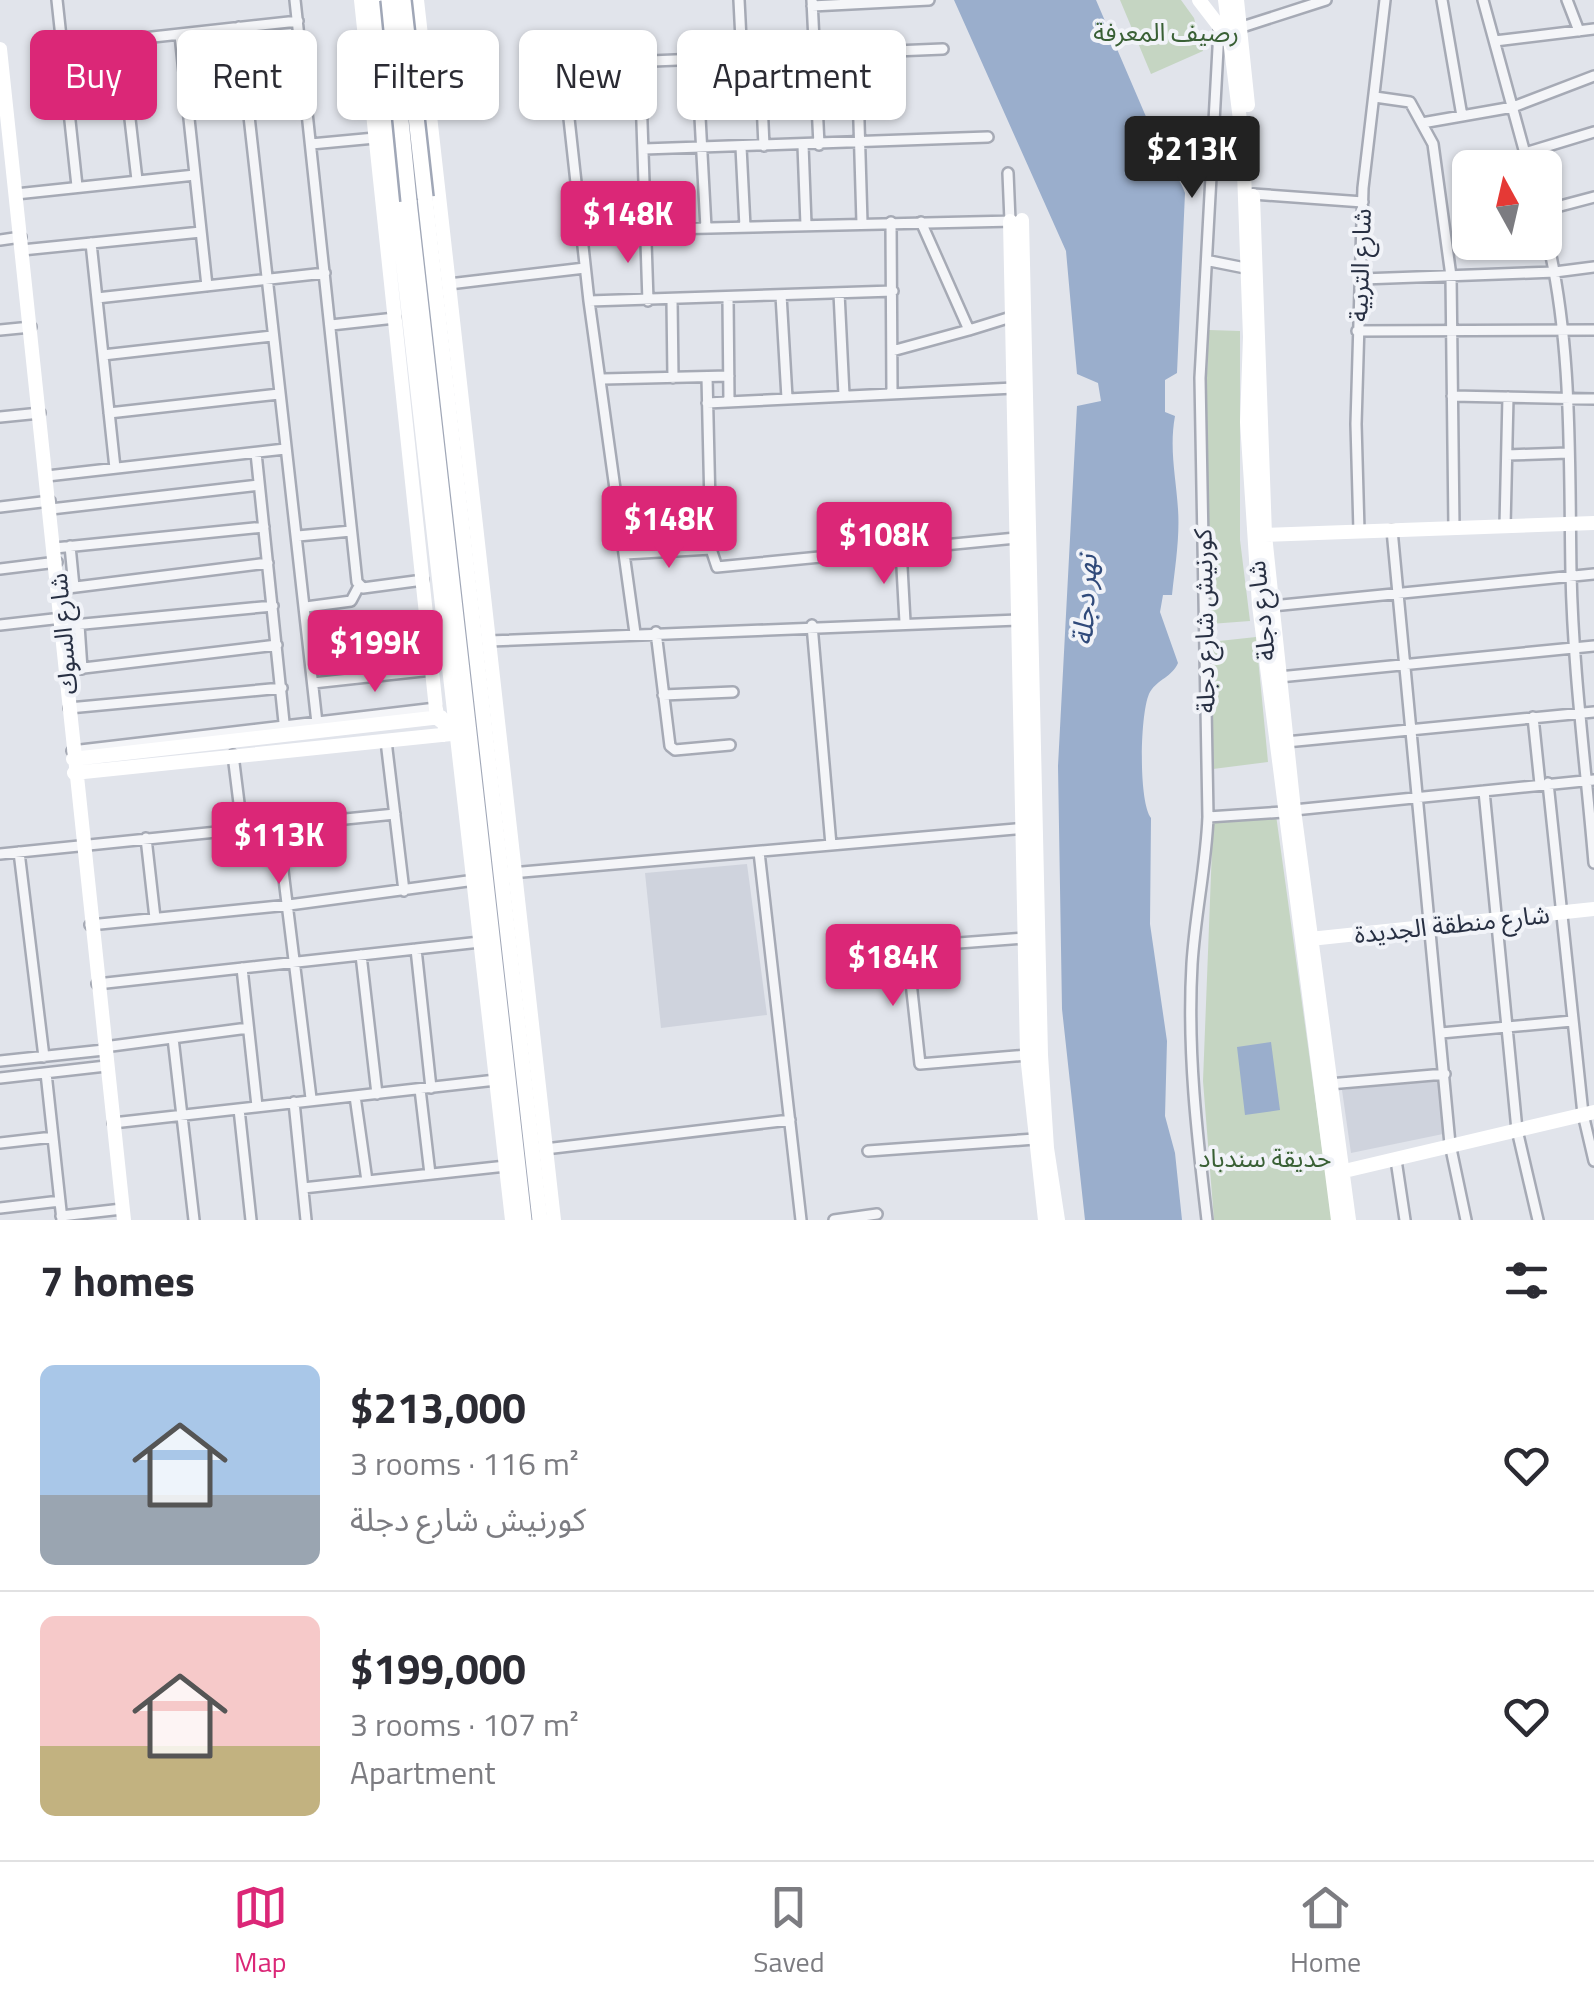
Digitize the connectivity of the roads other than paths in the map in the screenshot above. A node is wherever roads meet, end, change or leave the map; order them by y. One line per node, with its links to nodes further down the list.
1 (57, 0): 24 (street)
2 (295, 0): 19 (street)
3 (362, 0): 55 (street)
4 (374, 0): 26 (street)
5 (389, 0): 75 (main road, bridge)
6 (402, 0): 75 (main road, bridge)
7 (417, 0): 28 (street)
8 (739, 0): 29 (street)
9 (929, 0): 18 (street)
10 (1199, 0): 20 (street)
11 (1226, 0): 33 (street, شارع دجلة)
12 (1237, 0): 22 (street, شارع دجلة)
13 (1326, 0): 22 (street)
14 (1386, 0): 39 (street, شارع التربية)
15 (1442, 0): 41 (street)
16 (1484, 0): 32 (street)
17 (1567, 0): 31 (street)
18 (812, 3): 30 (street)
19 (298, 21): 21 (street); 57 (street)
20 (1217, 22): 33 (street); 92 (street, كورنيش شارع دجلة)
21 (238, 27): 25 (street); 99 (street)
22 (1242, 27): 73 (street, شارع دجلة)
23 (1594, 29): 31 (street)
24 (60, 30)
25 (216, 30)
26 (377, 30)
27 (379, 30): 28 (street)
28 (420, 30)
29 (740, 30)
30 (813, 30)
31 (1580, 31): 32 (street)
32 (1495, 41): 40 (street)
33 (1232, 46): 95 (street, شارع دجلة)
34 (0, 49): 37 (street, شارع السوك)
35 (943, 49): 36 (street)
36 (906, 52)
37 (1, 60): 63 (street, شارع السوك)
38 (1594, 76): 40 (street)
39 (1376, 97): 53 (street); 76 (street, شارع التربية)
40 (1513, 106): 41 (street); 66 (street)
41 (1462, 116): 53 (street)
42 (70, 120): 71 (street)
43 (130, 120): 70 (street)
44 (189, 120): 69 (street)
45 (384, 120): 101 (street)
46 (430, 120): 102 (street)
47 (569, 120): 86 (street)
48 (643, 120): 65 (street)
49 (701, 120): 64 (street)
50 (763, 120): 62 (street)
51 (818, 120): 60 (street)
52 (859, 120): 58 (street)
53 (1422, 124): 98 (street)
54 (1594, 132): 67 (street)
55 (375, 138): 57 (street); 101 (street)
56 (988, 138): 58 (street)
57 (311, 144): 96 (street)
58 (860, 144): 60 (street); 81 (street)
59 (804, 145): 60 (street); 62 (street); 82 (street)
60 (819, 145)
61 (741, 146): 62 (street); 64 (street); 83 (street)
62 (764, 146)
63 (5, 147): 72 (street, شارع السوك)
64 (703, 147): 65 (street); 84 (street)
65 (644, 149): 85 (street)
66 (1524, 150)
67 (1535, 150)
68 (1008, 173): 78 (street)
69 (195, 175): 70 (street); 87 (street)
70 (137, 180): 71 (street)
71 (78, 186): 72 (street)
72 (16, 194): 90 (street, شارع السوك)
73 (1253, 194): 76 (street); 161 (street, شارع دجلة)
74 (1594, 197): 77 (street)
75 (417, 199): 130 (main road)
76 (1363, 202): 100 (street, شارع التربية)
77 (1562, 205)
78 (1016, 221): 80 (street); 112 (street); 129 (street)
79 (891, 222): 80 (street); 81 (street); 104 (street)
80 (922, 222): 117 (street)
81 (862, 223): 82 (street)
82 (806, 225): 83 (street)
83 (745, 227): 84 (street)
84 (706, 228): 85 (street)
85 (646, 230): 86 (street); 111 (street)
86 (580, 231): 94 (street)
87 (202, 232): 89 (street); 103 (street)
88 (0, 240): 90 (street)
89 (91, 243): 90 (street); 107 (street)
90 (22, 244): 115 (street, شارع السوك)
91 (1552, 260): 97 (street)
92 (1210, 261): 95 (street); 221 (street, كورنيش شارع دجلة)
93 (1594, 267): 97 (street)
94 (585, 268): 102 (street); 110 (street)
95 (1245, 268): 219 (street, شارع دجلة)
96 (325, 272): 99 (street); 114 (street)
97 (1555, 272): 98 (street); 121 (street)
98 (1451, 276): 100 (street); 118 (street)
99 (266, 278): 103 (street); 122 (street)
100 (1362, 279): 120 (street, شارع التربية)
101 (397, 282): 113 (street); 130 (street)
102 (449, 284): 130 (street)
103 (208, 286): 107 (street)
104 (893, 290): 105 (street); 123 (street)
105 (839, 293): 106 (street); 133 (street)
106 (781, 295): 108 (street); 136 (street)
107 (97, 298): 124 (street)
108 (728, 298): 109 (street); 125 (street)
109 (672, 300): 111 (street); 127 (street)
110 (588, 301): 111 (street); 128 (street)
111 (648, 301)
112 (1011, 317): 117 (street); 129 (street)
113 (394, 318): 114 (street); 172 (street)
114 (331, 325): 159 (street)
115 (31, 326): 116 (street); 141 (street, شارع السوك)
116 (0, 330)
117 (969, 330): 123 (street)
118 (1452, 330): 120 (street); 121 (street); 134 (street)
119 (1594, 330): 121 (street)
120 (1358, 331): 160 (street, شارع التربية)
121 (1561, 331): 137 (street)
122 (272, 336): 124 (street); 132 (street)
123 (892, 351): 131 (street)
124 (103, 355): 142 (street)
125 (728, 376): 126 (street); 139 (street)
126 (706, 377): 127 (street); 140 (street)
127 (673, 378): 128 (street)
128 (603, 379): 167 (street)
129 (1019, 387): 131 (street); 163 (street); 179 (street)
130 (439, 393): 188 (street); 201 (street); 232 (main road)
131 (892, 393): 133 (street)
132 (279, 394): 142 (street); 144 (street)
133 (844, 396): 136 (street)
134 (1452, 396): 135 (street); 157 (street)
135 (1508, 397): 137 (street); 147 (street)
136 (787, 398): 139 (street)
137 (1565, 399): 138 (street); 146 (street)
138 (1594, 399)
139 (729, 401): 140 (street)
140 (707, 402): 164 (street)
141 (40, 413): 143 (street); 149 (street, شارع السوك)
142 (109, 413): 148 (street)
143 (0, 418)
144 (285, 449): 145 (street); 162 (street)
145 (256, 452): 148 (street); 150 (street)
146 (1568, 453): 147 (street); 154 (street)
147 (1507, 455): 155 (street)
148 (116, 468): 149 (street)
149 (47, 476): 151 (street, شارع السوك)
150 (260, 485): 151 (street); 156 (street)
151 (50, 505): 152 (street); 166 (street, شارع السوك)
152 (0, 507)
153 (1594, 523): 154 (street)
154 (1572, 524): 155 (street); 171 (street)
155 (1504, 526): 157 (street)
156 (264, 527): 166 (street); 168 (street)
157 (1454, 528): 158 (street)
158 (1392, 530): 160 (street); 175 (street)
159 (352, 531): 162 (street); 173 (street)
160 (1360, 532): 161 (street)
161 (1265, 535): 177 (street, شارع دجلة)
162 (298, 536): 178 (street)
163 (1016, 538): 165 (street); 179 (street)
164 (712, 549): 165 (street); 167 (street)
165 (902, 549): 180 (street)
166 (60, 552): 169 (street); 174 (street, شارع السوك)
167 (625, 554): 186 (street)
168 (268, 563): 174 (street); 176 (street)
169 (0, 569)
170 (1594, 574): 171 (street)
171 (1571, 576): 175 (street); 191 (street)
172 (423, 580): 173 (street); 184 (street)
173 (359, 586): 178 (street)
174 (67, 588): 181 (street, شارع السوك)
175 (1399, 592): 177 (street); 192 (street)
176 (273, 606): 181 (street); 189 (street)
177 (1272, 606): 195 (street, شارع دجلة)
178 (306, 607): 187 (street)
179 (1024, 619): 180 (street); 224 (street)
180 (905, 622): 183 (street)
181 (68, 623): 182 (street); 193 (street, شارع السوك)
182 (0, 625)
183 (812, 625): 185 (street); 227 (street)
184 (428, 627): 187 (street); 194 (street)
185 (656, 632): 186 (street); 199 (street)
186 (635, 634): 188 (street)
187 (309, 640): 196 (street)
188 (488, 641): 232 (street)
189 (277, 645): 193 (street); 197 (street)
190 (1594, 646): 191 (street)
191 (1576, 648): 192 (street); 204 (street)
192 (1406, 664): 195 (street); 207 (street)
193 (74, 669): 200 (street, شارع السوك)
194 (432, 670): 196 (street); 203 (street)
195 (1279, 677): 211 (street, شارع دجلة)
196 (313, 682): 206 (street)
197 (282, 688): 200 (street); 208 (street)
198 (733, 692): 199 (street)
199 (663, 695): 212 (street)
200 (70, 708): 214 (street, شارع السوك)
201 (454, 708): 203 (street); 209 (street)
202 (1594, 712): 204 (street)
203 (436, 713): 206 (street); 208 (street); 209 (street)
204 (1580, 714): 205 (street); 215 (street)
205 (1533, 717): 207 (street); 216 (street)
206 (317, 723): 208 (street)
207 (1412, 728): 211 (street); 218 (street)
208 (285, 731): 214 (street)
209 (450, 734): 210 (street); 232 (street)
210 (386, 741): 213 (street); 220 (street)
211 (1286, 742): 219 (street, شارع دجلة)
212 (730, 745)
213 (233, 755): 214 (street); 223 (street)
214 (73, 761): 226 (street, شارع السوك)
215 (1590, 781): 216 (street); 231 (street)
216 (1544, 784): 217 (street); 236 (street)
217 (1484, 791): 218 (street); 238 (street)
218 (1418, 798): 219 (street); 240 (street)
219 (1288, 811): 221 (street); 242 (street, شارع دجلة); 286 (street, شارع دجلة)
220 (395, 814): 222 (street); 233 (street)
221 (1208, 818): 305 (street, كورنيش شارع دجلة)
222 (277, 822): 223 (street); 234 (street)
223 (242, 827): 225 (street)
224 (1029, 827): 227 (street); 241 (street); 304 (street)
225 (146, 838): 226 (street); 237 (street)
226 (81, 845): 228 (street); 239 (street, شارع السوك)
227 (831, 845): 229 (street)
228 (19, 852): 230 (street); 256 (street)
229 (758, 852): 232 (street); 273 (street)
230 (0, 854)
231 (1594, 863)
232 (493, 876): 233 (street); 243 (street); 249 (main road)
233 (404, 891): 234 (street)
234 (289, 905): 237 (street); 246 (street)
235 (1594, 909): 236 (street, شارع منطقة الجديدة)
236 (1560, 912): 238 (street, شارع منطقة الجديدة); 250 (street)
237 (156, 918): 239 (street)
238 (1498, 919): 240 (street, شارع منطقة الجديدة); 251 (street)
239 (90, 925): 248 (street, شارع السوك)
240 (1431, 926): 242 (street, شارع منطقة الجديدة); 253 (street)
241 (1025, 938): 257 (street); 257 (street)
242 (1310, 939): 263 (street, شارع دجلة)
243 (480, 942): 244 (street); 249 (street)
244 (416, 949): 245 (street); 264 (street)
245 (361, 955): 246 (street); 265 (street)
246 (294, 965): 247 (street); 267 (street)
247 (242, 968): 248 (street); 252 (street)
248 (97, 984): 255 (street, شارع السوك)
249 (508, 1012): 262 (street); 280 (main road)
250 (1572, 1021): 251 (street); 271 (street)
251 (1506, 1026): 253 (street); 275 (street)
252 (248, 1028): 254 (street); 269 (street)
253 (1441, 1033): 260 (street)
254 (173, 1038): 255 (street); 272 (street)
255 (105, 1054): 256 (street); 259 (street); 274 (street, شارع السوك)
256 (44, 1056): 258 (street)
257 (1028, 1056): 277 (street)
258 (0, 1061)
259 (46, 1072): 261 (street); 276 (street)
260 (1445, 1074): 263 (street); 279 (street)
261 (0, 1078)
262 (496, 1080): 264 (street); 284 (street)
263 (1329, 1084): 286 (street, شارع دجلة)
264 (426, 1088): 265 (street); 285 (street)
265 (376, 1094): 266 (street)
266 (355, 1096): 267 (street); 287 (street)
267 (311, 1098): 268 (street)
268 (294, 1102): 269 (street); 288 (street)
269 (257, 1106): 270 (street)
270 (239, 1109): 272 (street); 295 (street)
271 (1588, 1113): 275 (street); 283 (street)
272 (182, 1115): 274 (street); 294 (street)
273 (790, 1120): 280 (street); 301 (street)
274 (112, 1123): 292 (street, شارع السوك)
275 (1517, 1130): 279 (street); 310 (street)
276 (53, 1137): 278 (street); 289 (street)
277 (1035, 1139): 281 (street); 303 (street)
278 (0, 1143)
279 (1450, 1144): 282 (street); 309 (street)
280 (530, 1147): 298 (main road); 299 (main road); 300 (street)
281 (868, 1151)
282 (1396, 1160): 286 (street); 308 (street)
283 (1594, 1161)
284 (506, 1166): 285 (street); 297 (street)
285 (430, 1174): 287 (street)
286 (1336, 1174): 306 (street, شارع دجلة); 307 (street, شارع دجلة)
287 (366, 1181): 288 (street)
288 (303, 1188): 296 (street)
289 (60, 1201): 290 (street); 293 (street)
290 (0, 1208)
291 (878, 1214): 302 (street)
292 (123, 1215): 293 (street)
293 (62, 1218)
294 (194, 1220)
295 (251, 1220)
296 (306, 1220)
297 (512, 1220)
298 (524, 1220)
299 (540, 1220)
300 (554, 1220)
301 (801, 1220)
302 (834, 1220)
303 (1045, 1220)
304 (1058, 1220)
305 (1206, 1220)
306 (1338, 1220)
307 (1348, 1220)
308 (1405, 1220)
309 (1466, 1220)
310 (1538, 1220)

